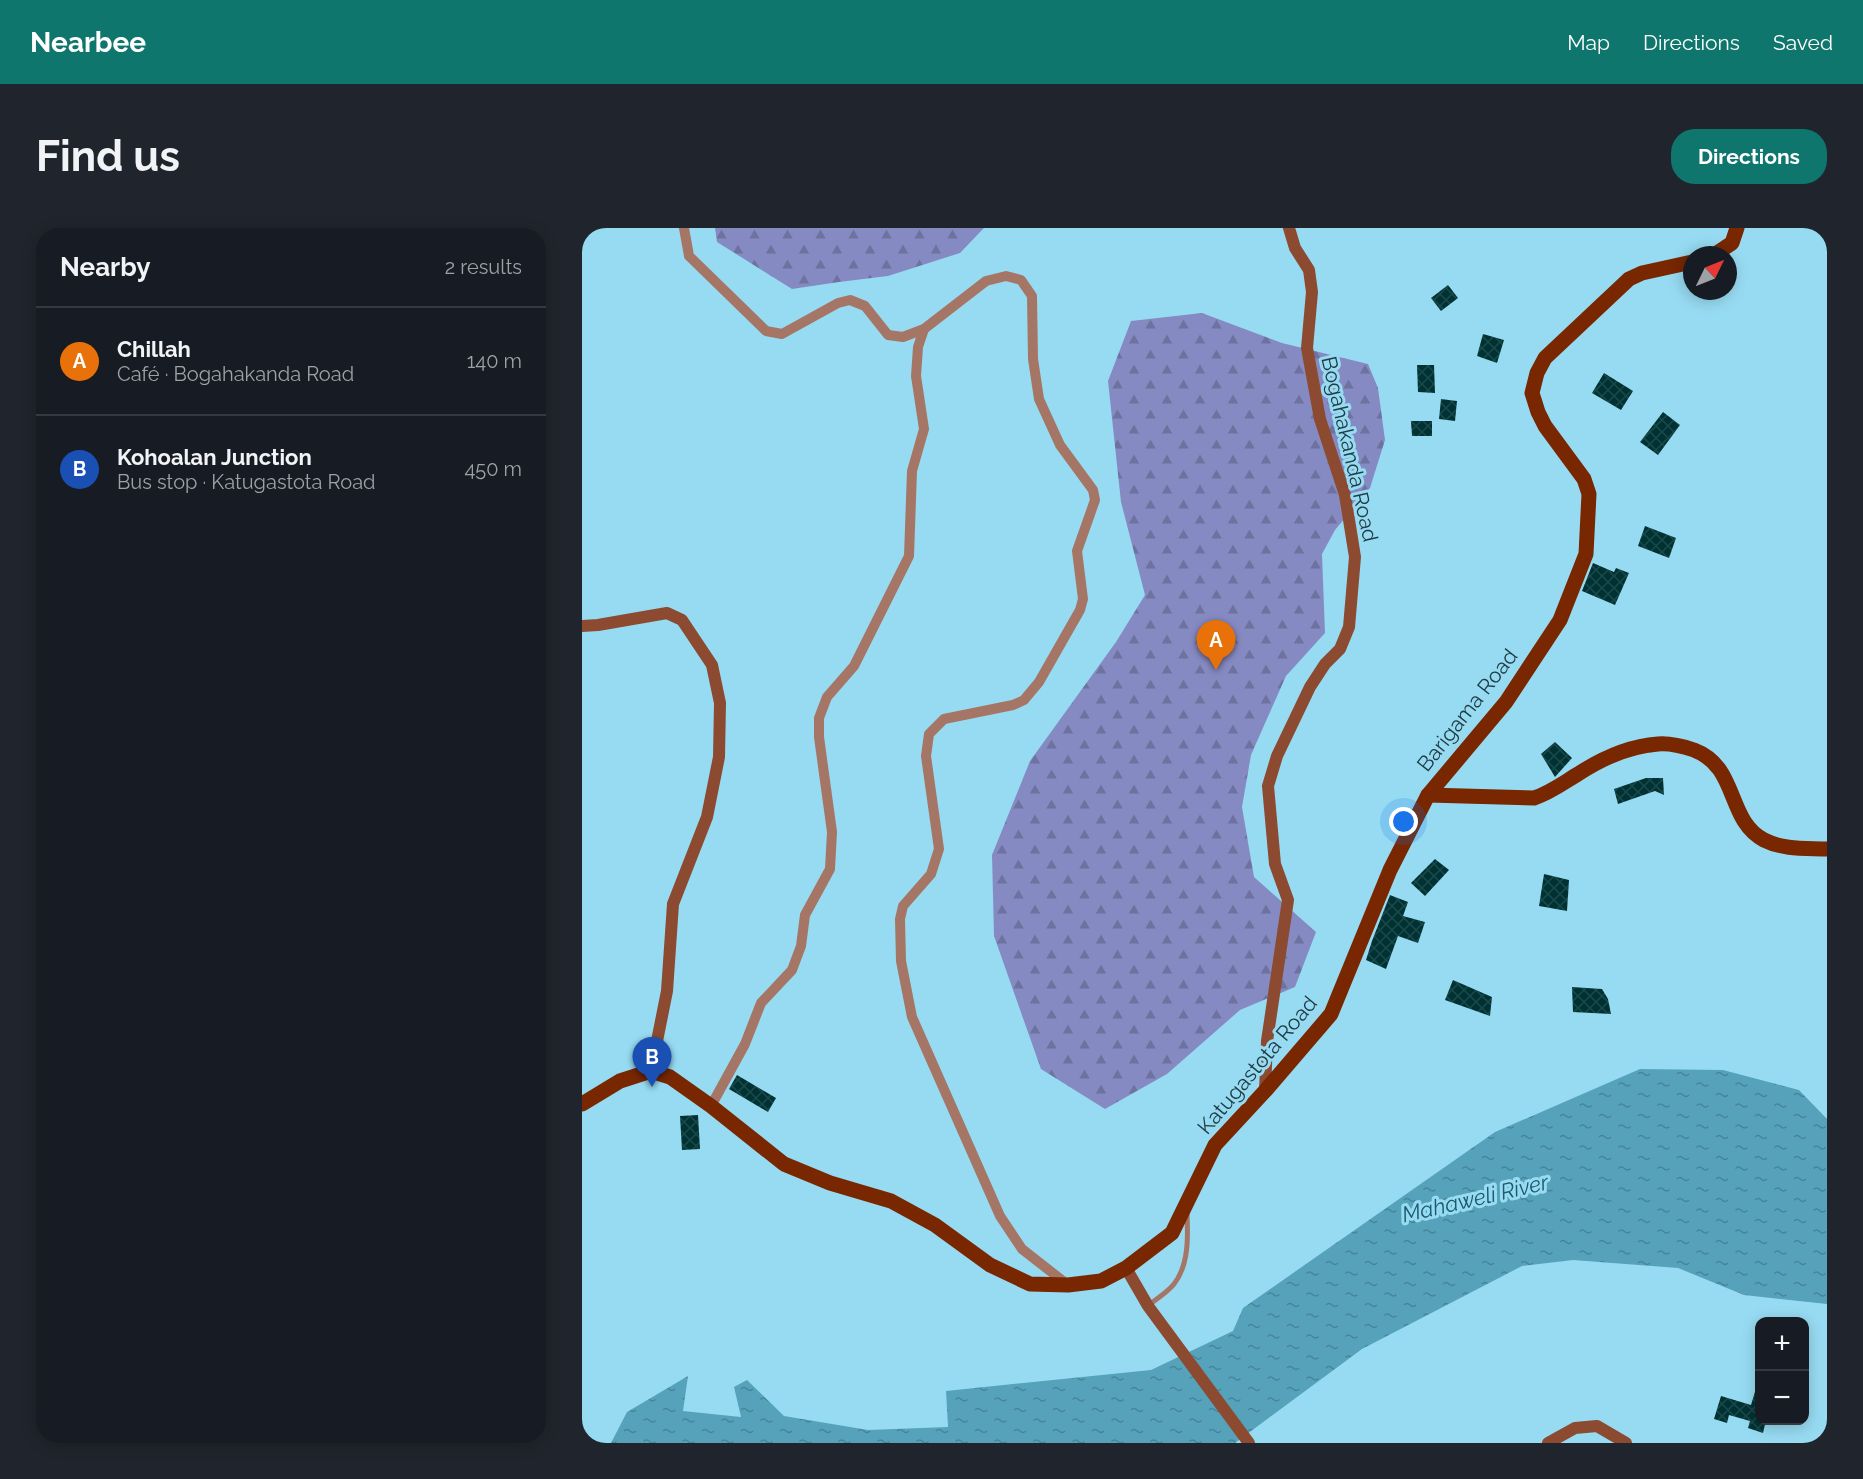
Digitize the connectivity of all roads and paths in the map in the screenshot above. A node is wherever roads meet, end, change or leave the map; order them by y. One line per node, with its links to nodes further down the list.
1 (684, 228): 6 (street)
2 (1289, 228): 11 (street, Bogahakanda Road)
3 (1737, 228): 4 (main road)
4 (1728, 246)
5 (1683, 264): 8 (main road, Barigama Road)
6 (924, 330): 13 (street); 16 (street)
7 (582, 626): 10 (street)
8 (1428, 795): 9 (main road); 11 (main road, Katugastota Road)
9 (1827, 849)
10 (651, 1071): 12 (main road); 13 (main road, Katugastota Road)
11 (1265, 1091): 14 (main road, Katugastota Road)
12 (582, 1104)
13 (711, 1106): 16 (main road, Katugastota Road)
14 (1186, 1206): 15 (main road, Katugastota Road); 17 (lane)
15 (1126, 1268): 16 (main road, Katugastota Road); 17 (street)
16 (1068, 1285)
17 (1152, 1310): 18 (street)
18 (1249, 1443)
19 (1548, 1443): 20 (street)
20 (1626, 1443)

